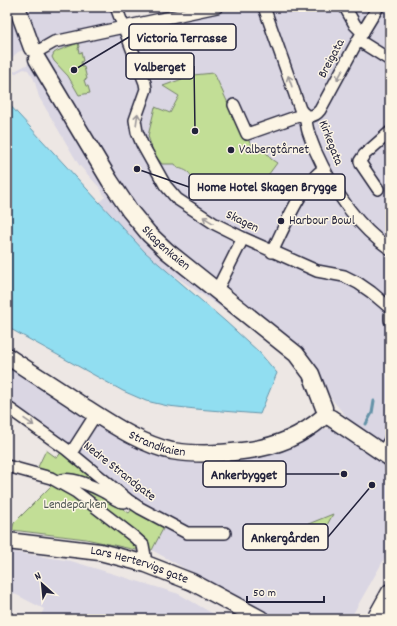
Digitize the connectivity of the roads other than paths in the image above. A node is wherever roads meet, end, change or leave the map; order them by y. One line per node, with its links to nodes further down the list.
1 (17, 7): 9 (street, Skagenkaien)
2 (116, 7): 7 (street)
3 (217, 7): 7 (street)
4 (264, 7): 12 (street, Kirkegata, one-way to 4)
5 (345, 7): 8 (street)
6 (378, 7): 8 (street, Breigata)
7 (124, 27): 9 (street); 16 (street, Skagen, one-way to 7)
8 (360, 37): 10 (street); 12 (street, Breigata, one-way to 12)
9 (36, 52): 19 (street, Skagenkaien)
10 (390, 60)
11 (234, 105): 12 (street, Breigata)
12 (305, 115): 14 (street, Kirkegata)
13 (390, 132): 15 (street)
14 (324, 170): 17 (street, Kirkegata); 18 (street)
15 (378, 189)
16 (243, 238): 18 (street, Skagen); 19 (street)
17 (390, 249)
18 (272, 252): 20 (street, Skagen)
19 (217, 290): 26 (street, Skagenkaien)
20 (390, 308)
21 (390, 315): 22 (street)
22 (390, 320)
23 (7, 356): 25 (street, Strandkaien)
24 (7, 407): 28 (street, Nedre Strandgate, one-way to 28)
25 (96, 414): 26 (street, Strandkaien); 28 (street)
26 (326, 415): 27 (street)
27 (387, 450)
28 (71, 453): 31 (street, Nedre Strandgate)
29 (7, 466): 30 (street)
30 (58, 481): 31 (street); 34 (street)
31 (128, 500): 32 (street, Nedre Strandgate)
32 (225, 533)
33 (7, 541): 36 (street, Lars Hertervigs gate)
34 (145, 556)
35 (390, 592): 37 (street)
36 (261, 619)
37 (376, 619)

